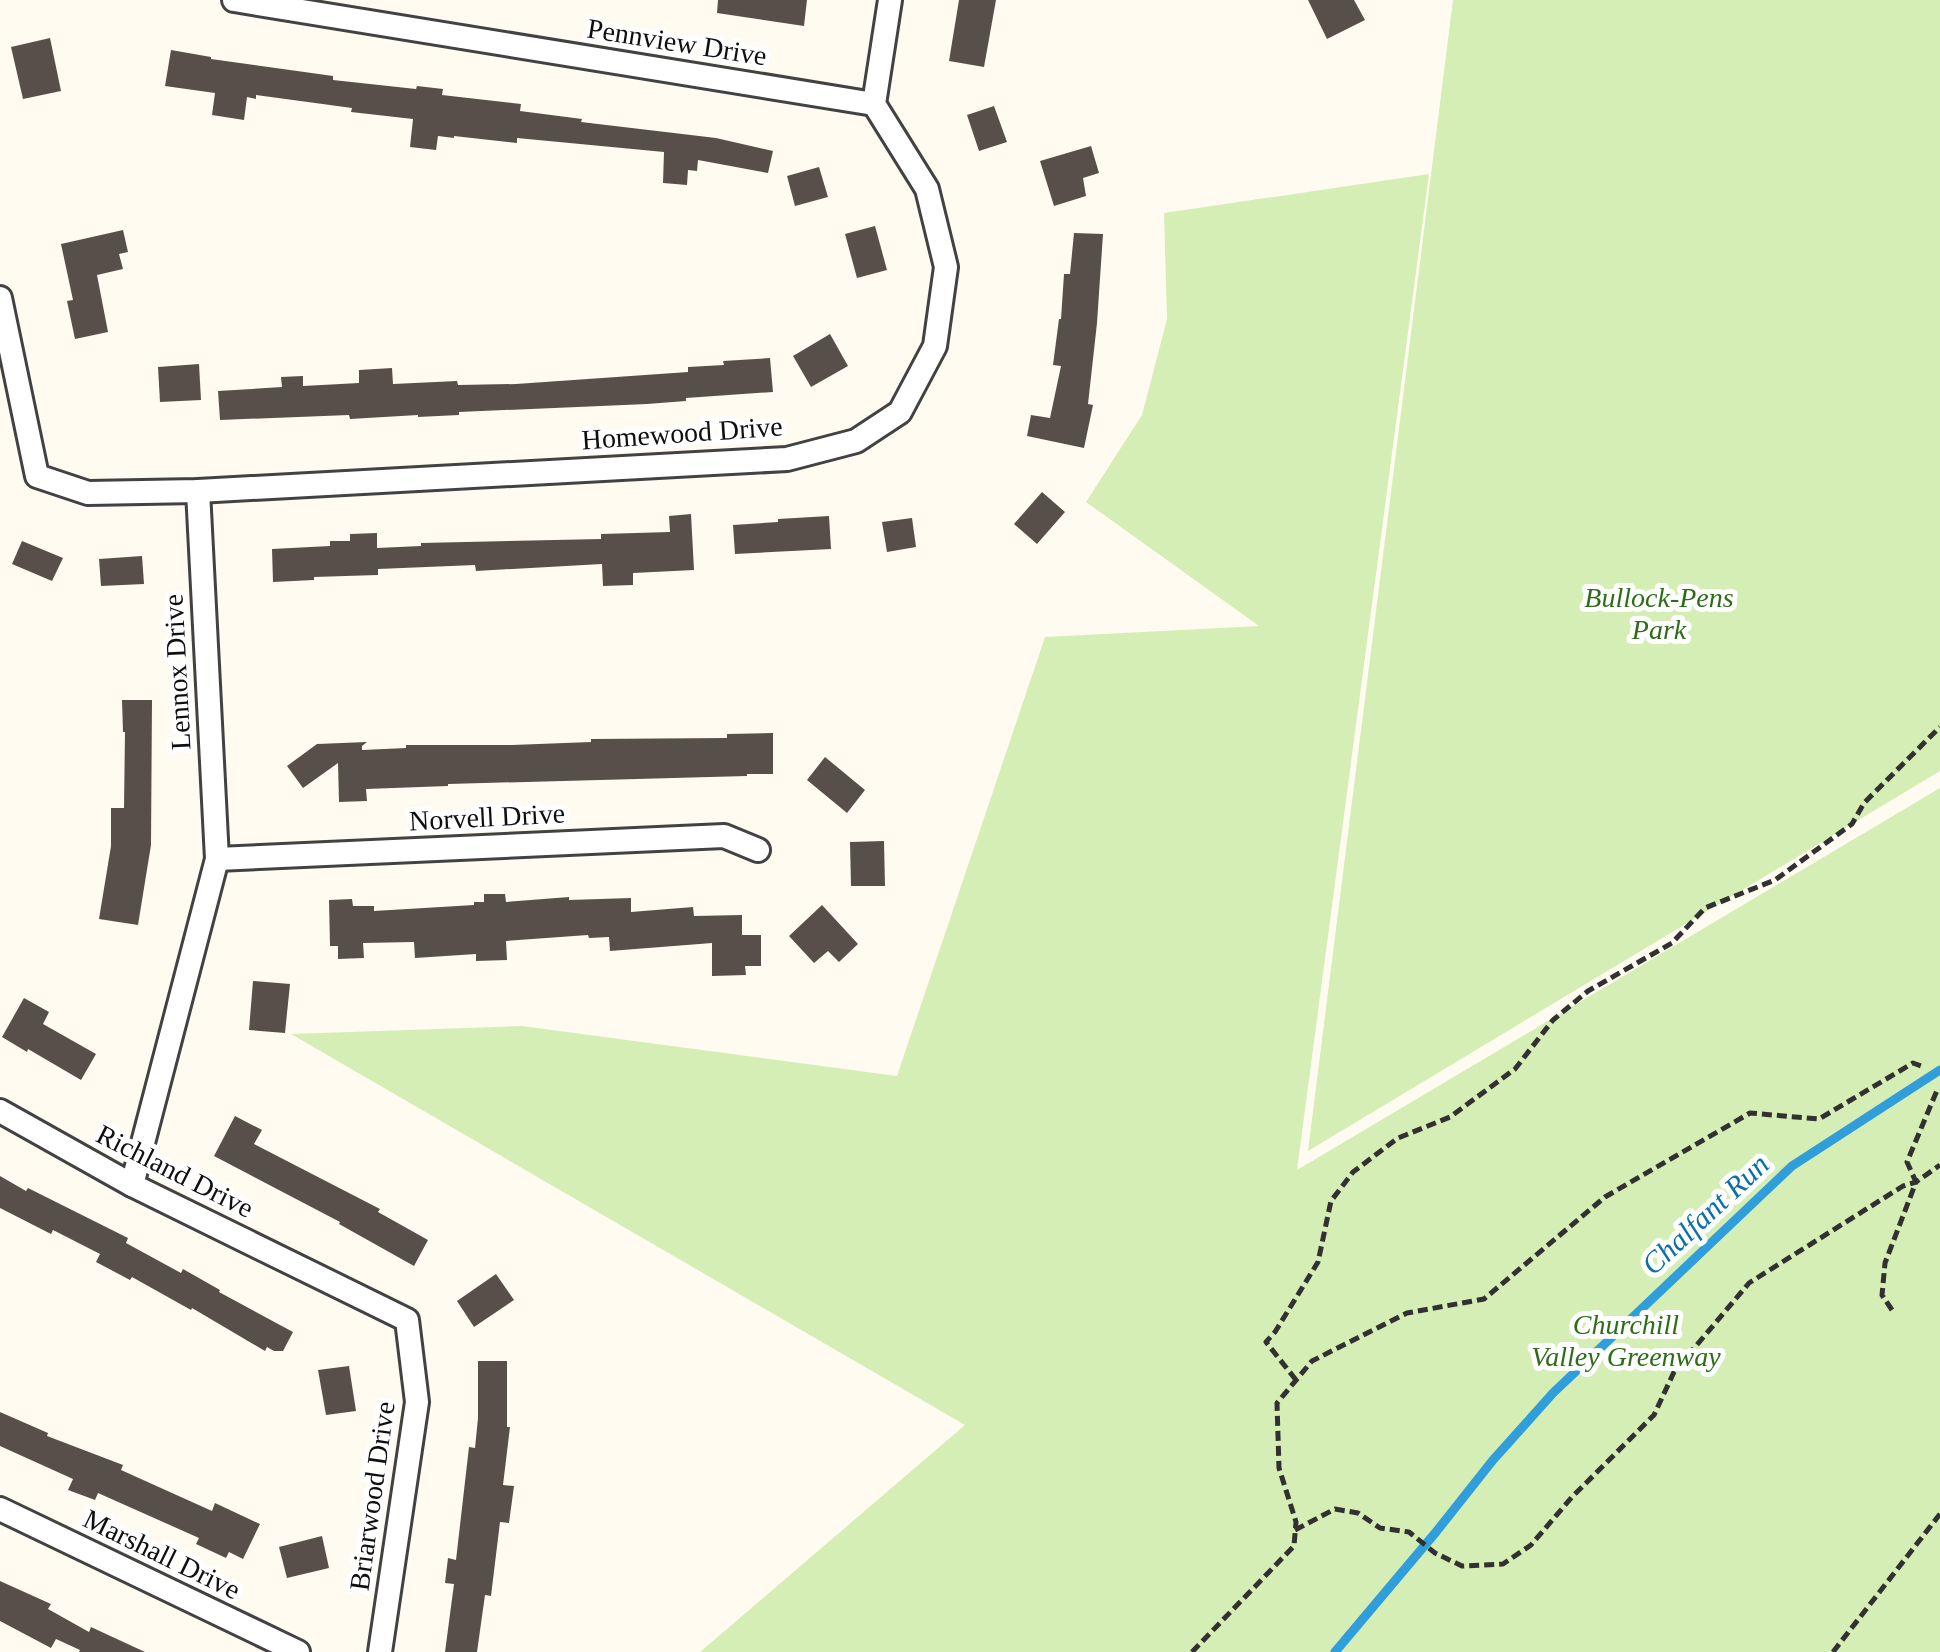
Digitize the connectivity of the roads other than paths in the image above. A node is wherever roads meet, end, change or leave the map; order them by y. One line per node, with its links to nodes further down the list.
1 (234, 0): 3 (street, Pennview Drive)
2 (890, 0): 3 (street)
3 (874, 104): 5 (street, Homewood Drive)
4 (0, 298): 5 (street)
5 (198, 491): 7 (street, Lennox Drive)
6 (758, 850): 7 (street, Norvell Drive)
7 (216, 859): 9 (street, Lennox Drive)
8 (0, 1110): 9 (street, Richland Drive)
9 (132, 1185): 10 (street, Richland Drive)
10 (324, 1281): 13 (street, Briarwood Drive)
11 (0, 1510): 12 (street, Marshall Drive)
12 (298, 1652)
13 (380, 1652)

